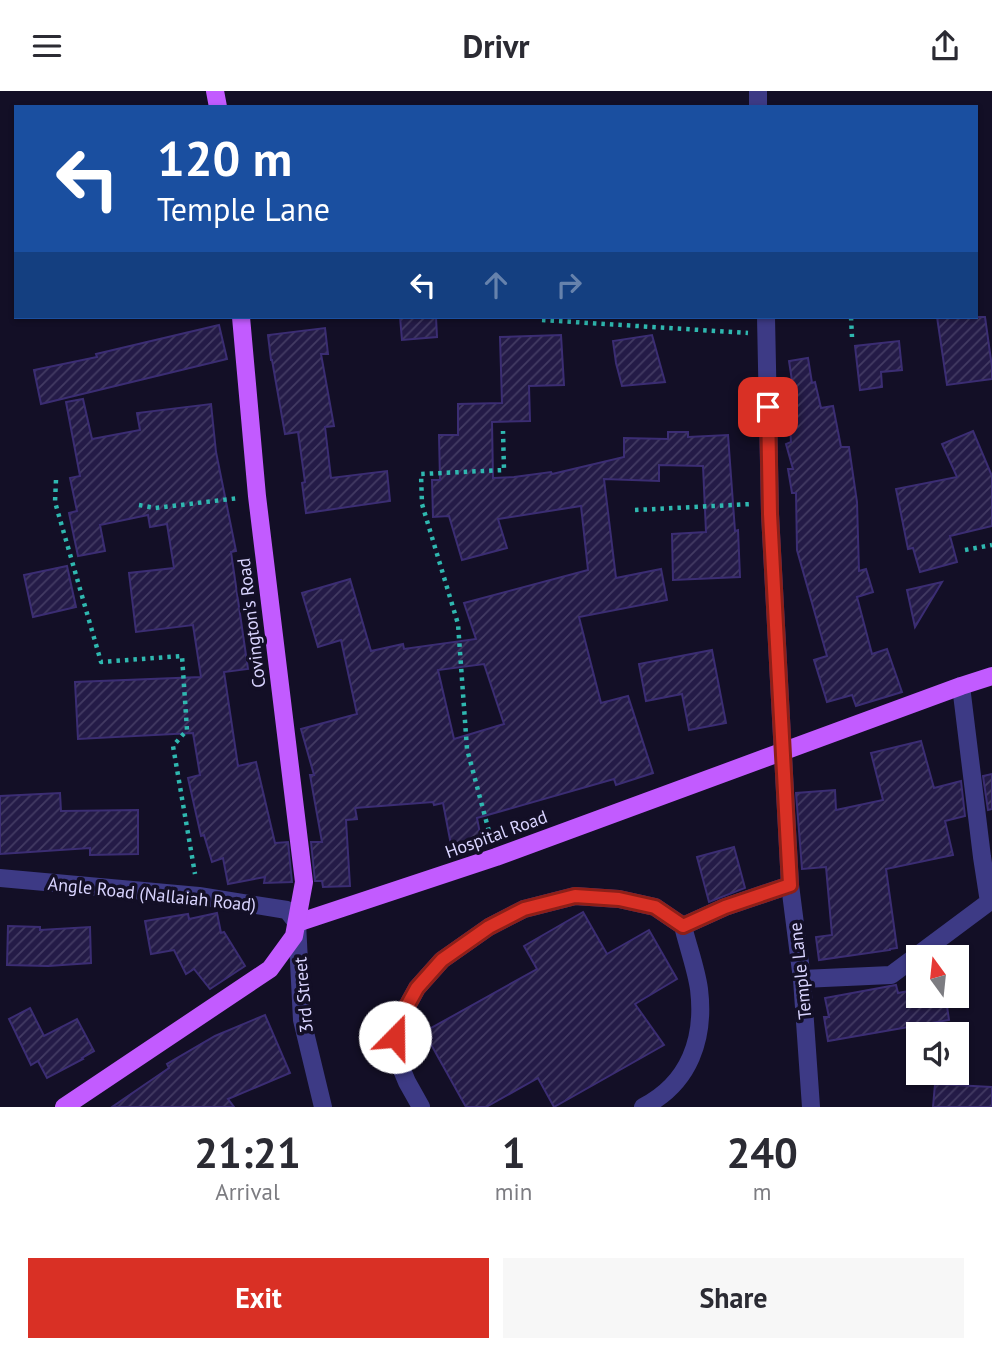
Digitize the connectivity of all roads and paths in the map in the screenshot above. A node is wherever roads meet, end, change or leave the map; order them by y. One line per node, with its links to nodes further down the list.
1 (240, 319): 8 (main road, Covington's Road)
2 (851, 319): 5 (path)
3 (542, 320): 4 (path)
4 (766, 325): 9 (street, Temple Lane)
5 (852, 337)
6 (503, 431): 17 (path)
7 (56, 480): 20 (path)
8 (257, 496): 10 (path); 21 (main road, Covington's Road)
9 (770, 503): 11 (path); 16 (street, Temple Lane)
10 (139, 505)
11 (635, 510)
12 (992, 545): 13 (path)
13 (965, 550)
14 (992, 676): 15 (main road, Hospital Road)
15 (961, 686): 16 (main road, Hospital Road); 23 (street)
16 (784, 751): 17 (main road, Hospital Road); 19 (street, Temple Lane)
17 (496, 857): 21 (main road, Hospital Road)
18 (0, 878): 20 (street, Angle Road (Nallaiah Road))
19 (790, 885): 22 (street); 23 (street, Temple Lane)
20 (199, 896): 21 (street, Angle Road (Nallaiah Road))
21 (298, 923): 24 (main road); 25 (street, 3rd Street)
22 (683, 926): 26 (street); 27 (street)
23 (802, 979): 28 (street, Temple Lane)
24 (64, 1107)
25 (323, 1107)
26 (421, 1107)
27 (643, 1107)
28 (811, 1107)

